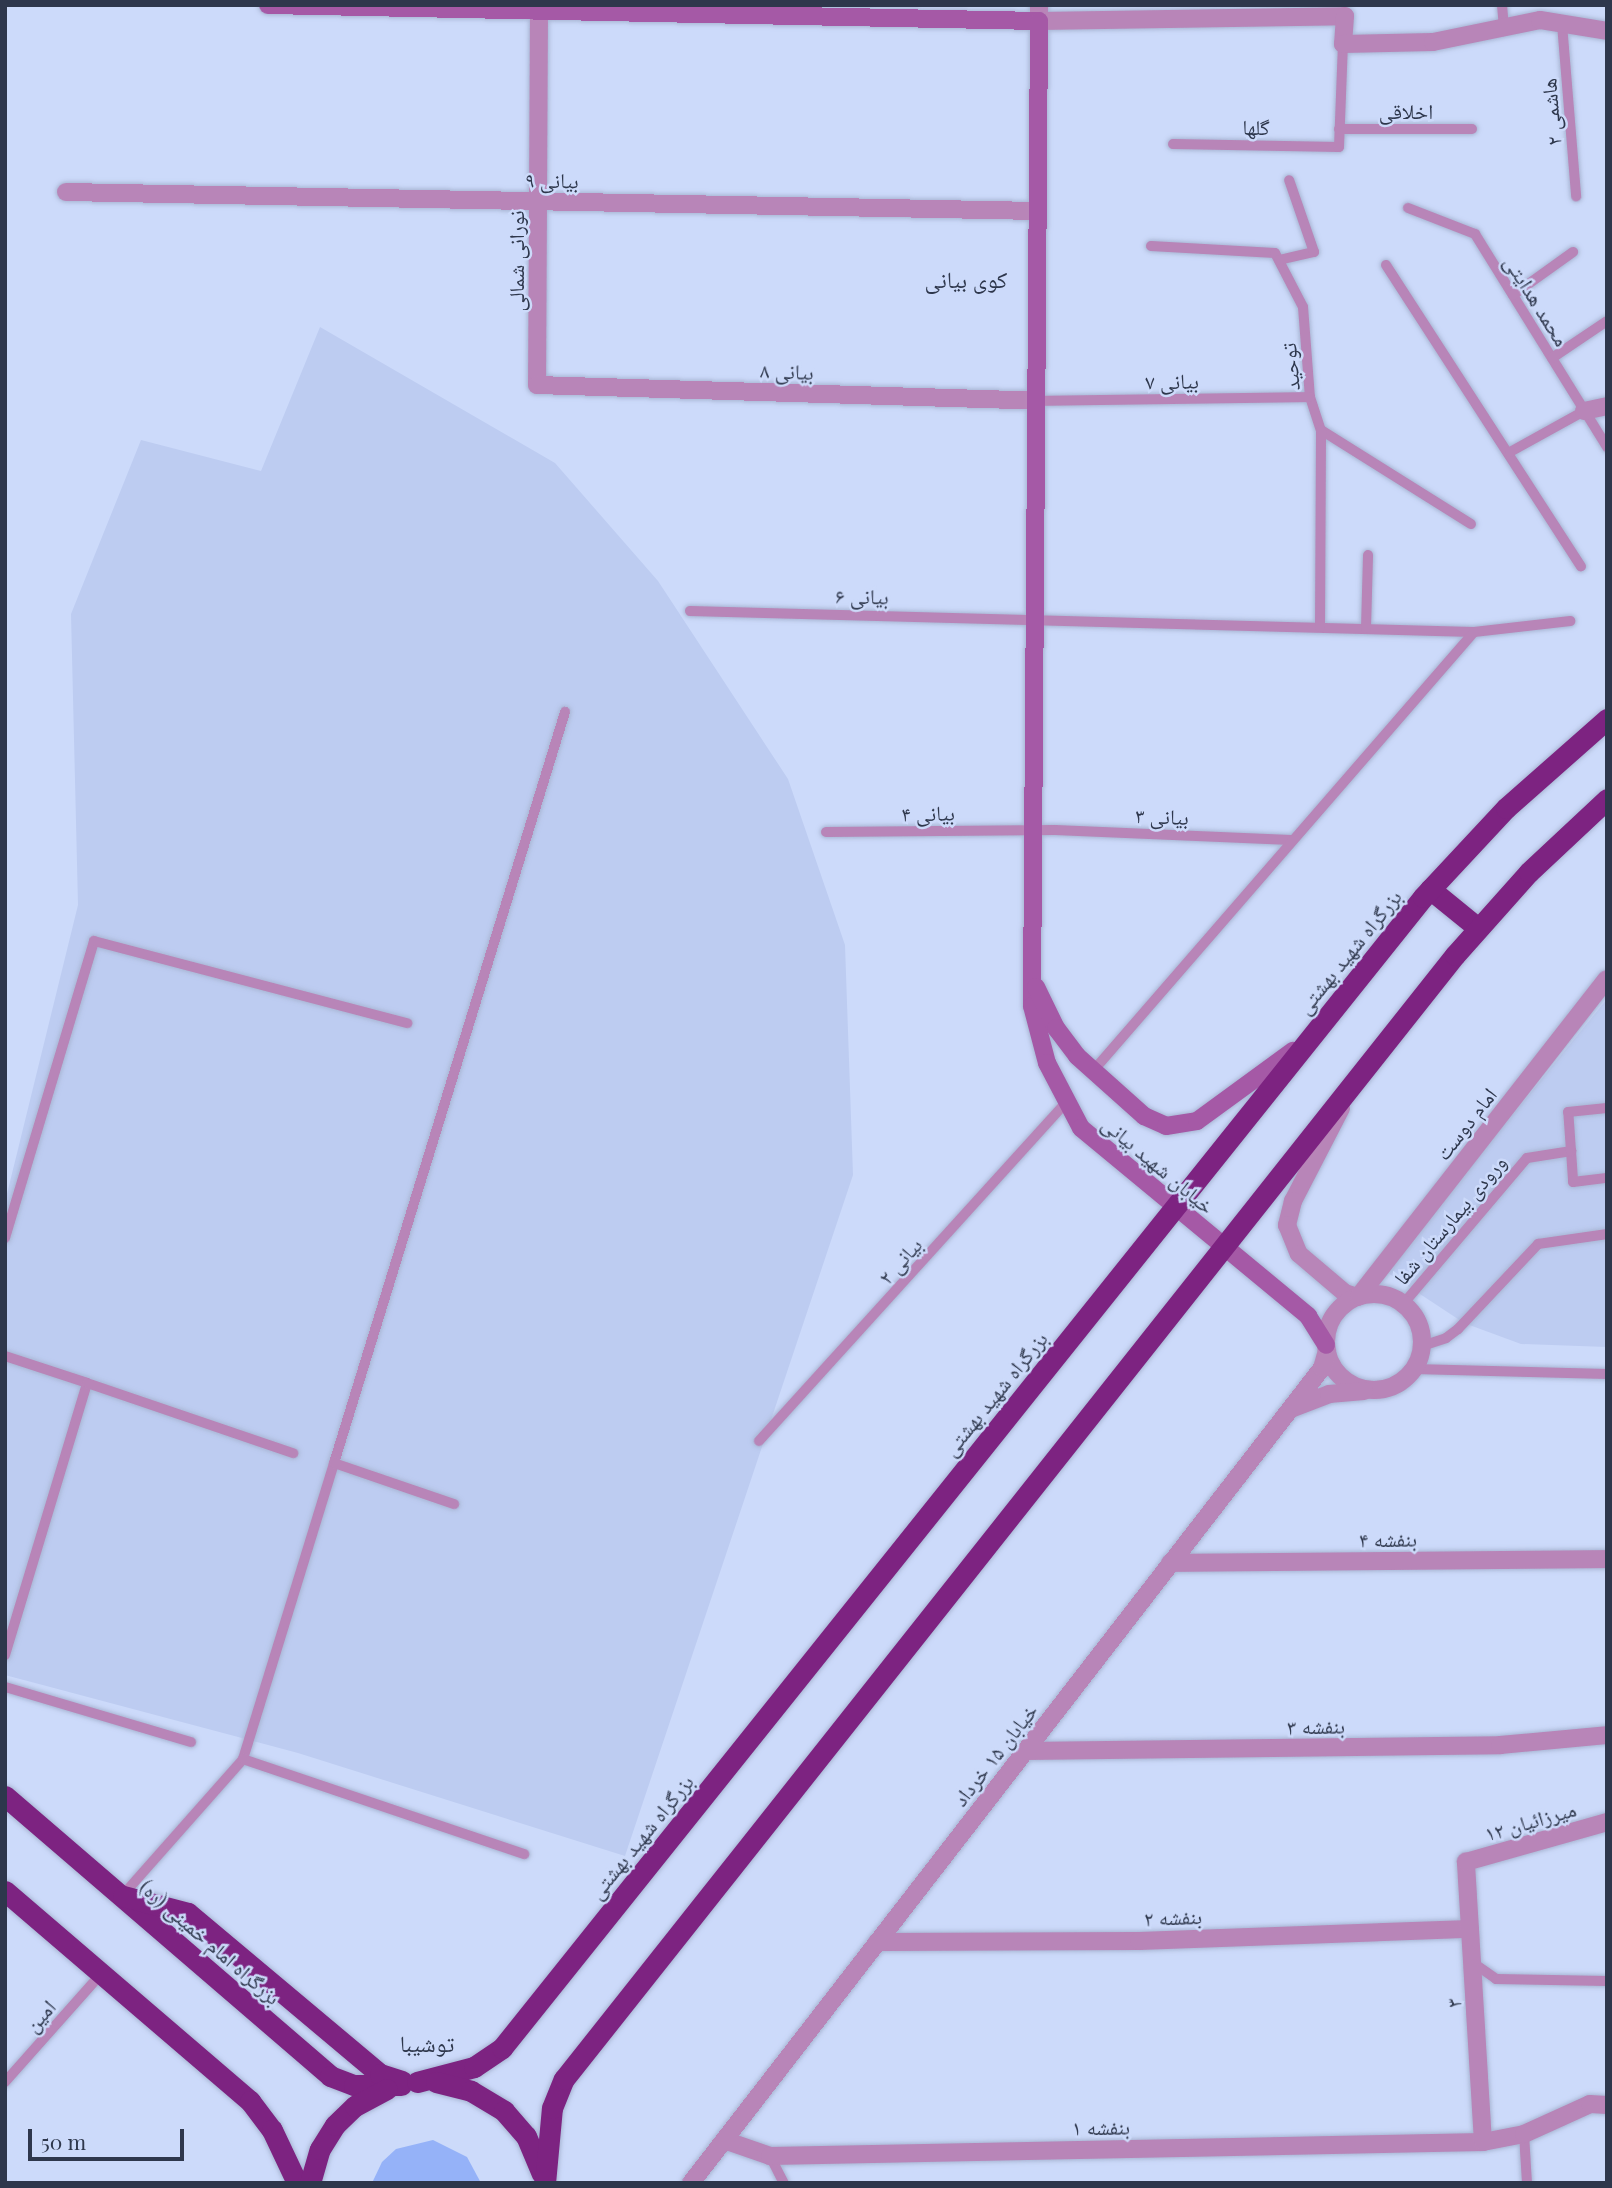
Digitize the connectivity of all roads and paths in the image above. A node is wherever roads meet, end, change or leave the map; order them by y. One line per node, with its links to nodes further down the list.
1 (268, 5): 3 (street)
2 (1502, 5): 9 (lane)
3 (431, 7): 4 (street)
4 (540, 8): 5 (street); 18 (street, نورانی شمالی)
5 (853, 11): 7 (street)
6 (1303, 11): 7 (street); 11 (street)
7 (1039, 13): 20 (street)
8 (1563, 24): 9 (street); 10 (street); 17 (lane, هاشمی ۲)
9 (1504, 28): 11 (street)
10 (1607, 31)
11 (1343, 44): 12 (lane)
12 (1339, 129): 13 (lane, اخلاقی); 14 (lane, گلها)
13 (1472, 130)
14 (1173, 144)
15 (1289, 180): 23 (lane)
16 (66, 192): 18 (street, بیانی ۹)
17 (1576, 196)
18 (538, 201): 20 (street, بیانی ۹); 28 (street, نورانی شمالی)
19 (1408, 208): 25 (lane, محمد هدایتی)
20 (1037, 211): 30 (street)
21 (1151, 246): 23 (lane)
22 (1573, 252): 25 (lane)
23 (1279, 260): 29 (lane, توحید)
24 (1386, 265): 35 (lane)
25 (1513, 295): 27 (lane, محمد هدایتی)
26 (1607, 321): 27 (lane)
27 (1552, 358): 32 (lane, محمد هدایتی)
28 (537, 385): 30 (street, بیانی ۸)
29 (1310, 397): 30 (lane, بیانی ۷); 33 (lane, توحید)
30 (1035, 401): 40 (street)
31 (1607, 406): 32 (street)
32 (1584, 411): 34 (lane, محمد هدایتی); 35 (lane)
33 (1321, 430): 36 (lane); 42 (lane, توحید)
34 (1607, 447)
35 (1510, 452): 38 (lane)
36 (1471, 524)
37 (1368, 555): 43 (lane)
38 (1581, 568)
39 (690, 611): 40 (lane, بیانی ۶)
40 (1033, 617): 42 (lane, بیانی ۶); 48 (street)
41 (1570, 621): 44 (lane, بیانی ۶)
42 (1320, 627): 43 (lane, بیانی ۶)
43 (1366, 628): 44 (lane, بیانی ۶)
44 (1474, 632): 50 (lane)
45 (565, 712): 79 (lane)
46 (1607, 719): 51 (highway, بزرگراه شهید بهشتی)
47 (1607, 799): 52 (highway)
48 (1031, 830): 49 (lane, بیانی ۴); 50 (lane, بیانی ۳); 53 (street)
49 (826, 832)
50 (1291, 840): 57 (lane)
51 (1430, 889): 52 (highway); 56 (highway, بزرگراه شهید بهشتی)
52 (1478, 928): 58 (highway)
53 (1030, 975): 57 (street, خیابان شهید بیانی); 59 (street, خیابان شهید بیانی)
54 (1607, 979): 67 (street, امام دوست)
55 (407, 1023): 65 (lane)
56 (1307, 1041): 57 (street, خیابان شهید بیانی); 63 (highway, بزرگراه شهید بهشتی)
57 (1093, 1071)
58 (1356, 1079): 66 (highway); 67 (street)
59 (1066, 1103): 63 (street, خیابان شهید بیانی); 77 (lane, بیانی ۲)
60 (1607, 1108): 61 (lane)
61 (1571, 1151): 62 (lane); 68 (lane, ورودی بیمارستان شفا)
62 (1607, 1178)
63 (1174, 1208): 66 (street, خیابان شهید بیانی); 101 (highway, بزرگراه شهید بهشتی)
64 (1607, 1234): 69 (lane)
65 (5, 1238)
66 (1223, 1248): 70 (street, خیابان شهید بیانی); 109 (highway)
67 (1358, 1296): 68 (street); 70 (street)
68 (1404, 1303): 69 (street)
69 (1422, 1346): 72 (street)
70 (1326, 1348): 75 (street); 76 (street, خیابان ۱۵ خرداد)
71 (5, 1356): 74 (lane)
72 (1414, 1369): 73 (lane); 75 (street)
73 (1607, 1374)
74 (87, 1383): 78 (lane); 83 (lane)
75 (1374, 1390): 76 (street)
76 (1288, 1412): 82 (street, خیابان ۱۵ خرداد)
77 (759, 1441)
78 (293, 1453)
79 (334, 1463): 80 (lane); 88 (lane)
80 (454, 1504)
81 (1607, 1559): 82 (street, بنفشه ۴)
82 (1170, 1563): 87 (street, خیابان ۱۵ خرداد)
83 (5, 1655)
84 (5, 1687): 86 (lane)
85 (1607, 1735): 87 (street, بنفشه ۳)
86 (191, 1742)
87 (1025, 1751): 96 (street, خیابان ۱۵ خرداد)
88 (243, 1759): 91 (lane); 94 (lane)
89 (5, 1796): 94 (highway, بزرگراه امام خمینی (ره))
90 (1607, 1822): 92 (street, میرزائیان ۱۲)
91 (524, 1854)
92 (1466, 1862): 95 (street, ۳)
93 (5, 1891): 98 (highway)
94 (121, 1896): 101 (highway); 101 (highway, بزرگراه امام خمینی (ره))
95 (1470, 1929): 96 (street, بنفشه ۲); 97 (street, ۳)
96 (877, 1942): 104 (street, خیابان ۱۵ خرداد)
97 (1472, 1962): 99 (lane); 105 (street, ۳)
98 (101, 1974): 100 (lane, امین); 107 (highway)
99 (1607, 1981)
100 (5, 2082)
101 (410, 2083): 108 (highway); 109 (highway)
102 (1607, 2105): 103 (street, بنفشه ۱)
103 (1524, 2134): 105 (street, بنفشه ۱); 112 (lane)
104 (724, 2140): 106 (street, بنفشه ۱); 110 (street, خیابان ۱۵ خرداد)
105 (1483, 2142): 106 (street, بنفشه ۱)
106 (770, 2156): 111 (lane)
107 (297, 2183)
108 (310, 2183)
109 (544, 2183)
110 (691, 2183)
111 (783, 2183)
112 (1527, 2183)

